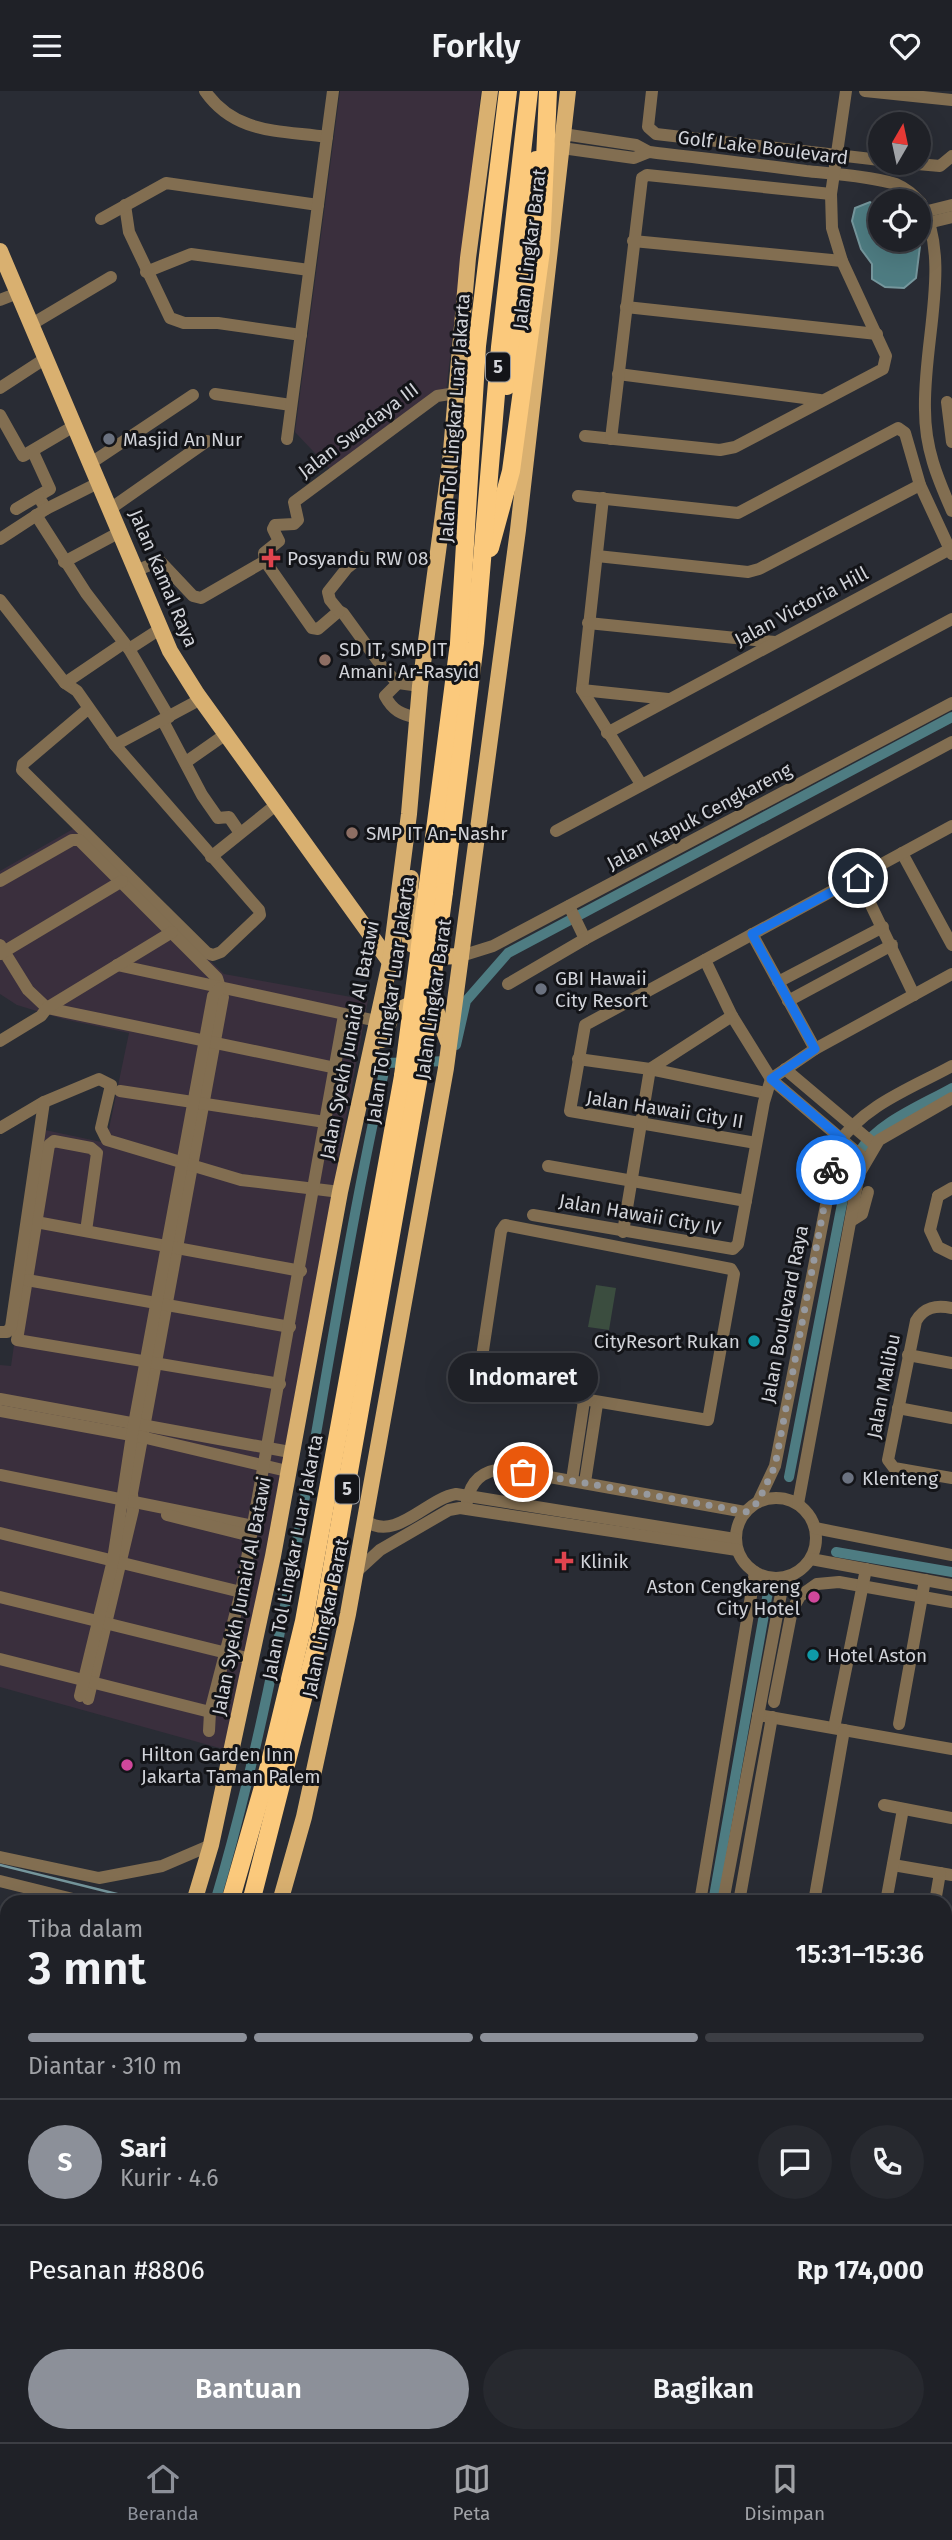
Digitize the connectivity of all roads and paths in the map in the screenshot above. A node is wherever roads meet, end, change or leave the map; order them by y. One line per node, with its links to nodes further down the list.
1 (205, 91): 12 (street)
2 (332, 91): 12 (street)
3 (490, 91): 41 (main road, Jalan Syekh Junaid Al Batawi)
4 (508, 91): 82 (highway, Jalan Tol Lingkar Luar Jakarta / 5)
5 (529, 91): 57 (highway, Jalan Tol Lingkar Luar Jakarta / 5)
6 (546, 91): 57 (highway); 75 (highway)
7 (568, 91): 13 (main road, Jalan Lingkar Barat)
8 (652, 91): 14 (street)
9 (846, 91): 14 (street)
10 (865, 91): 11 (street)
11 (952, 100)
12 (327, 137): 21 (street)
13 (562, 141): 18 (street, Golf Lake Boulevard); 112 (main road, Jalan Lingkar Barat)
14 (839, 155): 16 (street); 18 (street)
15 (952, 156): 17 (street)
16 (868, 159)
17 (931, 165)
18 (835, 174): 19 (street); 23 (street, Golf Lake Boulevard)
19 (831, 194): 26 (street); 28 (street)
20 (125, 205): 21 (street); 25 (street); 30 (street)
21 (318, 205): 29 (street)
22 (952, 205): 23 (street)
23 (932, 216): 24 (street); 47 (street, Golf Lake Boulevard)
24 (952, 217)
25 (102, 219)
26 (633, 241): 28 (street); 34 (street)
27 (0, 251): 32 (main road, Jalan Kamal Raya)
28 (842, 261): 36 (street)
29 (309, 270): 30 (street); 37 (street)
30 (146, 272): 37 (street)
31 (111, 277): 35 (street)
32 (18, 293): 33 (street); 35 (main road, Jalan Kamal Raya)
33 (0, 300)
34 (626, 307): 36 (street); 39 (street)
35 (32, 324): 38 (main road, Jalan Kamal Raya)
36 (877, 334): 44 (street)
37 (301, 335): 46 (street)
38 (46, 358): 40 (street); 49 (main road, Jalan Kamal Raya)
39 (618, 373): 44 (street); 52 (street)
40 (0, 388)
41 (456, 393): 72 (street, Jalan Swadaya III); 86 (main road, Jalan Syekh Junaid Al Batawi)
42 (215, 394): 46 (street)
43 (193, 395): 56 (street)
44 (820, 400): 52 (street)
45 (949, 401): 47 (street); 54 (street)
46 (292, 405): 51 (street)
47 (925, 408): 65 (street, Golf Lake Boulevard)
48 (0, 415): 55 (street)
49 (74, 425): 55 (street); 56 (main road, Jalan Kamal Raya)
50 (585, 436): 52 (street)
51 (287, 439)
52 (611, 439)
53 (207, 442): 64 (street)
54 (952, 442)
55 (33, 452): 60 (street)
56 (91, 463): 58 (main road, Jalan Kamal Raya)
57 (488, 475): 75 (highway, Jalan Tol Lingkar Luar Jakarta / 5)
58 (100, 482): 64 (main road, Jalan Kamal Raya); 66 (street)
59 (920, 485): 62 (street); 69 (street); 70 (street)
60 (38, 496): 63 (street); 66 (street)
61 (578, 496): 62 (street)
62 (603, 498): 70 (street)
63 (16, 509)
64 (110, 509): 67 (main road, Jalan Kamal Raya)
65 (952, 511)
66 (41, 512): 68 (street); 73 (street)
67 (120, 532): 73 (street); 74 (main road, Jalan Kamal Raya)
68 (0, 539)
69 (951, 551): 81 (street, Jalan Victoria Hill)
70 (597, 556): 79 (street)
71 (361, 557): 77 (street)
72 (265, 561): 74 (street); 77 (street)
73 (64, 562): 83 (street)
74 (135, 571): 80 (main road, Jalan Kamal Raya)
75 (481, 571): 82 (highway, Jalan Tol Lingkar Luar Jakarta / 5)
76 (0, 600): 84 (street)
77 (338, 611): 85 (street)
78 (952, 619): 100 (street)
79 (588, 623): 81 (street); 87 (street)
80 (160, 629): 83 (street); 88 (main road, Jalan Kamal Raya)
81 (775, 642): 89 (street, Jalan Victoria Hill)
82 (467, 643): 143 (highway, Jalan Tol Lingkar Luar Jakarta / 5, bridge)
83 (127, 646): 84 (street); 93 (street)
84 (65, 683): 91 (street)
85 (398, 683): 86 (street); 92 (street)
86 (420, 686): 92 (main road, Jalan Syekh Junaid Al Batawi)
87 (582, 690): 89 (street); 94 (street)
88 (201, 699): 93 (street); 95 (main road, Jalan Kamal Raya)
89 (669, 699): 94 (street, Jalan Victoria Hill)
90 (952, 702): 111 (street, Jalan Kapuk Cengkareng)
91 (89, 708): 97 (street); 106 (street)
92 (417, 718): 99 (main road, Jalan Syekh Junaid Al Batawi)
93 (166, 719): 97 (street); 98 (street)
94 (607, 733): 100 (street)
95 (226, 734): 98 (street); 101 (main road, Jalan Kamal Raya)
96 (952, 742): 116 (street)
97 (115, 745): 106 (street)
98 (186, 762): 104 (street)
99 (412, 780): 110 (main road); 122 (main road, Jalan Syekh Junaid Al Batawi)
100 (641, 784): 103 (street)
101 (277, 804): 104 (street); 122 (main road, Jalan Kamal Raya)
102 (951, 827): 105 (street)
103 (556, 831)
104 (240, 833): 106 (street)
105 (902, 853): 107 (street); 117 (street)
106 (211, 857)
107 (858, 878): 113 (street); 115 (street)
108 (0, 881): 109 (street)
109 (122, 881): 114 (street); 119 (street)
110 (408, 911): 112 (main road); 120 (main road)
111 (572, 913): 116 (street); 120 (street, Jalan Kapuk Cengkareng)
112 (466, 921): 120 (main road, Jalan Lingkar Barat)
113 (883, 927): 118 (street); 125 (street)
114 (172, 932): 123 (street); 127 (street)
115 (752, 934): 121 (street); 125 (street)
116 (585, 939): 126 (street)
117 (952, 944)
118 (892, 945): 128 (street); 129 (street)
119 (1, 950): 130 (street)
120 (461, 956): 136 (main road, Jalan Lingkar Barat)
121 (705, 960): 132 (street); 138 (street)
122 (390, 962): 133 (main road, Jalan Syekh Junaid Al Batawi)
123 (117, 965): 127 (street); 130 (street)
124 (952, 974): 128 (street)
125 (778, 982): 129 (street)
126 (508, 984)
127 (220, 988): 131 (street); 135 (street)
128 (914, 995): 137 (street)
129 (789, 1001): 137 (street)
130 (47, 1008): 134 (street); 135 (street)
131 (344, 1015): 133 (street); 140 (street)
132 (732, 1016): 141 (street); 144 (street)
133 (377, 1021): 161 (main road, Jalan Syekh Junaid Al Batawi)
134 (0, 1041)
135 (210, 1043): 140 (street); 150 (street)
136 (449, 1047): 161 (main road); 206 (main road, Jalan Lingkar Barat)
137 (815, 1049): 142 (street)
138 (578, 1059): 141 (street); 153 (street, Jalan Hawaii City II)
139 (952, 1066): 155 (street, Jalan Boulevard Raya)
140 (335, 1068): 152 (street)
141 (650, 1069): 146 (street); 153 (street)
142 (785, 1069): 144 (street); 147 (street)
143 (411, 1073): 251 (highway, Jalan Tol Lingkar Luar Jakarta / 5); 252 (highway, Jalan Tol Lingkar Luar Jakarta / 5)
144 (771, 1079): 146 (street); 151 (street)
145 (120, 1091): 150 (street)
146 (766, 1093): 157 (street)
147 (817, 1098): 151 (street); 155 (street)
148 (952, 1098): 158 (street)
149 (44, 1102): 154 (street); 160 (street); 183 (street)
150 (199, 1102): 152 (street); 160 (street)
151 (808, 1109): 156 (street)
152 (326, 1122): 165 (street)
153 (640, 1125): 157 (street, Jalan Hawaii City II); 163 (street)
154 (0, 1128)
155 (854, 1128): 156 (street, Jalan Boulevard Raya); 158 (street)
156 (844, 1141): 159 (street); 203 (street, Jalan Boulevard Raya)
157 (756, 1143): 170 (street)
158 (873, 1143): 159 (street)
159 (863, 1158): 172 (street)
160 (187, 1164): 165 (street); 176 (street)
161 (345, 1166): 167 (main road, Jalan Syekh Junaid Al Batawi)
162 (548, 1166): 163 (street)
163 (631, 1181): 170 (street); 175 (street)
164 (952, 1188): 168 (street)
165 (315, 1192): 167 (street); 178 (street)
166 (868, 1192): 172 (street)
167 (339, 1196): 195 (main road, Jalan Syekh Junaid Al Batawi)
168 (938, 1196): 169 (street); 177 (street)
169 (952, 1198)
170 (746, 1201): 175 (street, Jalan Hawaii City IV)
171 (533, 1215): 175 (street, Jalan Hawaii City IV)
172 (850, 1221): 204 (street)
173 (36, 1222): 174 (street); 174 (street); 179 (street)
174 (86, 1231): 176 (street)
175 (623, 1232)
176 (172, 1246): 178 (street); 180 (street)
177 (952, 1254)
178 (301, 1271): 182 (street)
179 (27, 1280): 180 (street); 185 (street)
180 (161, 1304): 182 (street); 185 (street)
181 (946, 1306): 184 (street, Jalan Malibu)
182 (290, 1327): 187 (street)
183 (0, 1332)
184 (908, 1355): 186 (street); 191 (street, Jalan Malibu)
185 (151, 1361): 187 (street); 193 (street)
186 (952, 1363)
187 (280, 1384): 194 (street)
188 (584, 1401): 189 (street); 189 (street); 200 (street)
189 (597, 1404): 200 (street)
190 (2, 1405): 193 (street)
191 (898, 1408): 192 (street); 199 (street, Jalan Malibu)
192 (952, 1417)
193 (138, 1431): 194 (street); 196 (street); 201 (street)
194 (268, 1447): 195 (street); 196 (street)
195 (290, 1452): 197 (main road, Jalan Syekh Junaid Al Batawi)
196 (264, 1464): 197 (street); 208 (street)
197 (287, 1471): 228 (main road, Jalan Syekh Junaid Al Batawi)
198 (0, 1475): 201 (street)
199 (952, 1478)
200 (579, 1481): 202 (street); 205 (street)
201 (127, 1501): 208 (street); 213 (street)
202 (467, 1502): 206 (street); 210 (street); 215 (street)
203 (758, 1502): 204 (street); 205 (street)
204 (798, 1504): 207 (street)
205 (746, 1512): 210 (street)
206 (366, 1521): 215 (main road, Jalan Lingkar Barat)
207 (815, 1528): 211 (street); 212 (street)
208 (252, 1531): 221 (street)
209 (0, 1533): 213 (street)
210 (736, 1545): 216 (street)
211 (952, 1555)
212 (811, 1559): 214 (street); 217 (street)
213 (118, 1561): 221 (street); 225 (street)
214 (866, 1569): 218 (street); 220 (street)
215 (356, 1572): 253 (main road, Jalan Lingkar Barat)
216 (755, 1572): 217 (street); 254 (street)
217 (784, 1577): 233 (street)
218 (925, 1580): 219 (street); 223 (street)
219 (952, 1585)
220 (863, 1587): 223 (street); 231 (street); 236 (street)
221 (241, 1592): 226 (street)
222 (0, 1597): 225 (street)
223 (922, 1597): 224 (street); 235 (street)
224 (952, 1602)
225 (104, 1621): 226 (street); 229 (street)
226 (226, 1653): 228 (street); 232 (street)
227 (0, 1659): 229 (street)
228 (251, 1659): 244 (main road, Jalan Syekh Junaid Al Batawi)
229 (88, 1681): 230 (street); 232 (street)
230 (84, 1698)
231 (774, 1702)
232 (210, 1711): 237 (street)
233 (758, 1715): 234 (street); 239 (street)
234 (772, 1717): 236 (street); 240 (street)
235 (899, 1724)
236 (839, 1729): 238 (street); 257 (street)
237 (209, 1731)
238 (952, 1749)
239 (742, 1802): 240 (street); 255 (street)
240 (757, 1804): 256 (street)
241 (884, 1805): 242 (street)
242 (903, 1809): 243 (street); 246 (street)
243 (952, 1818)
244 (211, 1846): 249 (street); 250 (main road, Jalan Syekh Junaid Al Batawi)
245 (0, 1857): 249 (street)
246 (893, 1865): 247 (street); 258 (street)
247 (946, 1874): 259 (street)
248 (0, 1881): 249 (street)
249 (80, 1890)
250 (196, 1895)
251 (232, 1895)
252 (253, 1895)
253 (281, 1895)
254 (712, 1895)
255 (713, 1895)
256 (740, 1895)
257 (815, 1895)
258 (887, 1895)
259 (937, 1895)

